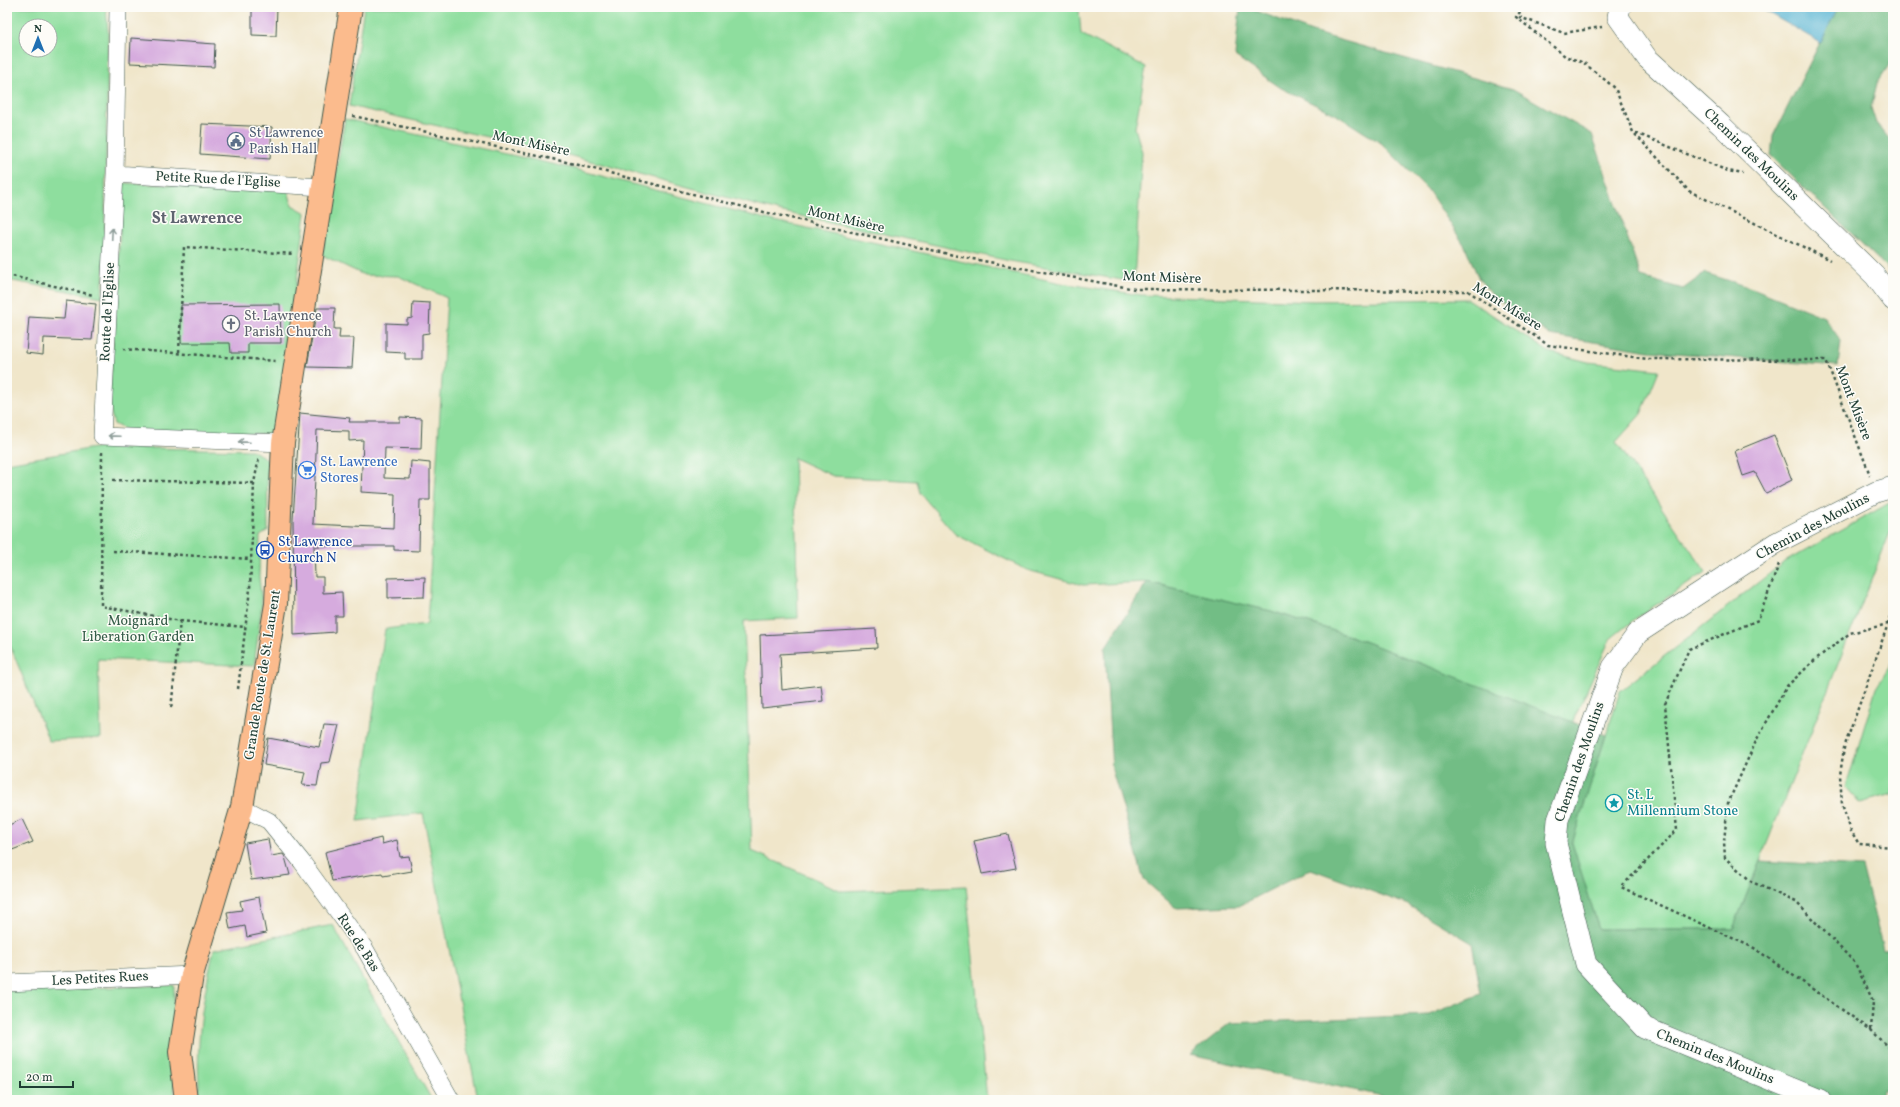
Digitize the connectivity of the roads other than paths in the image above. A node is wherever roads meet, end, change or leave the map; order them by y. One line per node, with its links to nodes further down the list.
1 (118, 7): 4 (street, Route de l'Eglise)
2 (350, 7): 5 (main road, Grande Route de St. Laurent)
3 (1621, 15): 6 (street, Chemin des Moulins)
4 (115, 174): 5 (street, Petite Rue de l'Eglise); 7 (street, Route de l'Eglise, one-way to 4)
5 (322, 187): 7 (main road, Grande Route de St. Laurent)
6 (1893, 300)
7 (273, 443): 9 (main road, Grande Route de St. Laurent)
8 (1885, 490): 14 (street, Chemin des Moulins)
9 (242, 807): 10 (main road, Grande Route de St. Laurent); 13 (street, Rue de Bas)
10 (192, 975): 11 (street, Les Petites Rues); 12 (main road, Grande Route de St. Laurent)
11 (7, 983)
12 (186, 1100)
13 (451, 1100)
14 (1820, 1100)

